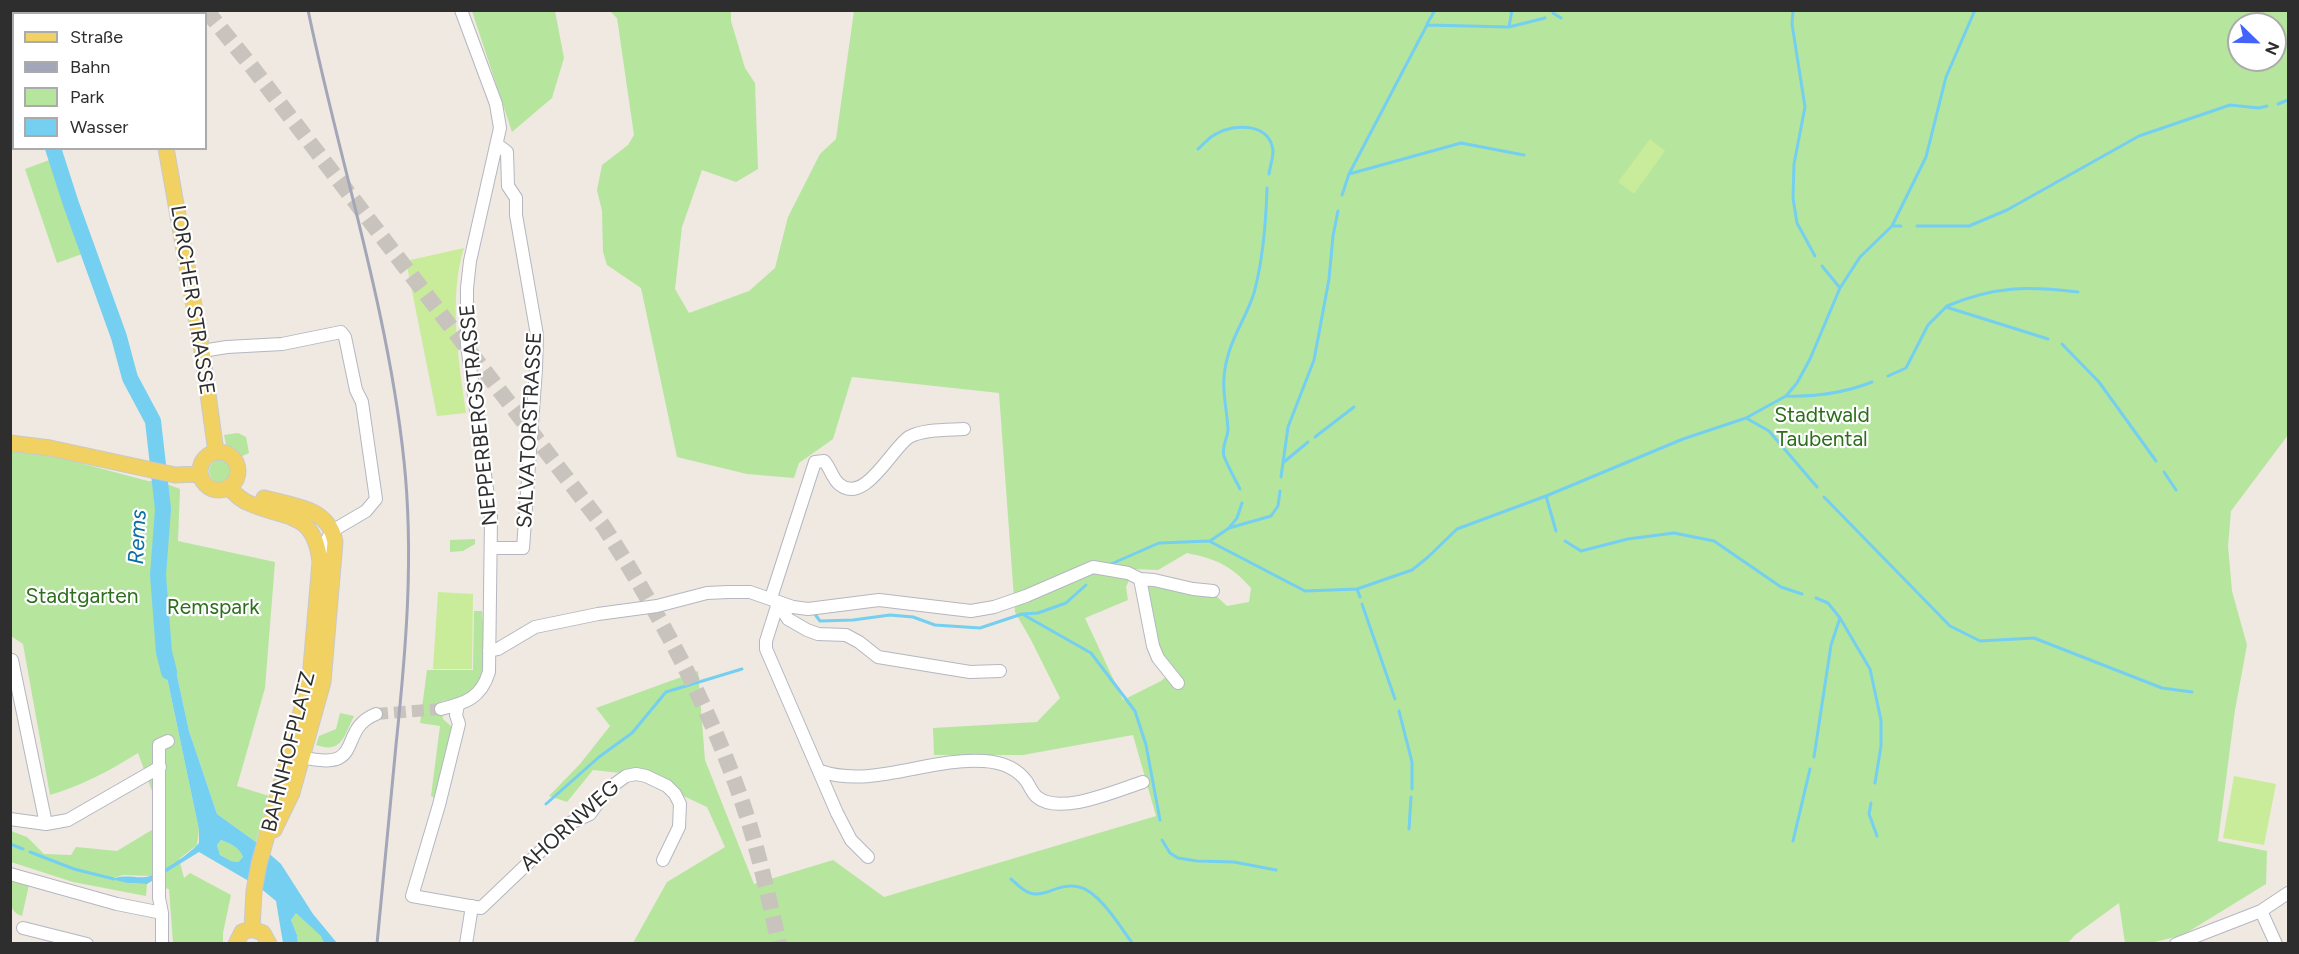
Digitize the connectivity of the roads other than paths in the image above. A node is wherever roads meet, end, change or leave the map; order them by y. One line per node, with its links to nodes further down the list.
1 (461, 10): 2 (street, NEPPERBERGSTRASSE)
2 (498, 145): 11 (street, NEPPERBERGSTRASSE); 11 (street, SALVATORSTRASSE)
3 (166, 150): 4 (main road, LORCHER STRASSE)
4 (202, 351): 7 (main road, LORCHER STRASSE); 10 (street)
5 (964, 429): 15 (street)
6 (10, 443): 8 (main road)
7 (216, 452): 8 (main road); 9 (main road)
8 (200, 474): 9 (main road)
9 (232, 484): 10 (main road); 12 (main road, BAHNHOFPLATZ)
10 (332, 531): 12 (street, BAHNHOFPLATZ); 24 (main road, BAHNHOFPLATZ)
11 (491, 548): 16 (street, NEPPERBERGSTRASSE)
12 (319, 554): 30 (main road, BAHNHOFPLATZ)
13 (1140, 579): 14 (street); 15 (street); 19 (street)
14 (1213, 591)
15 (774, 601): 16 (street); 18 (street); 26 (street)
16 (489, 651): 20 (street, NEPPERBERGSTRASSE)
17 (12, 660): 29 (street)
18 (1000, 671)
19 (1178, 683)
20 (458, 705): 21 (street); 35 (street)
21 (441, 709)
22 (376, 714): 24 (street)
23 (168, 741): 25 (street)
24 (302, 757): 30 (main road, BAHNHOFPLATZ)
25 (160, 767): 29 (street); 37 (street)
26 (820, 771): 27 (street); 31 (street)
27 (1143, 783)
28 (10, 819): 29 (street)
29 (46, 824)
30 (266, 842): 39 (main road)
31 (868, 857)
32 (663, 860): 35 (street, AHORNWEG)
33 (10, 874): 37 (street)
34 (2289, 893): 36 (street)
35 (472, 906): 45 (street)
36 (2261, 911): 40 (street); 46 (street)
37 (162, 913): 42 (street)
38 (23, 928): 41 (street)
39 (252, 929): 43 (main road); 44 (main road)
40 (2185, 942)
41 (87, 944)
42 (162, 944)
43 (236, 944)
44 (269, 944)
45 (466, 944)
46 (2276, 944)

